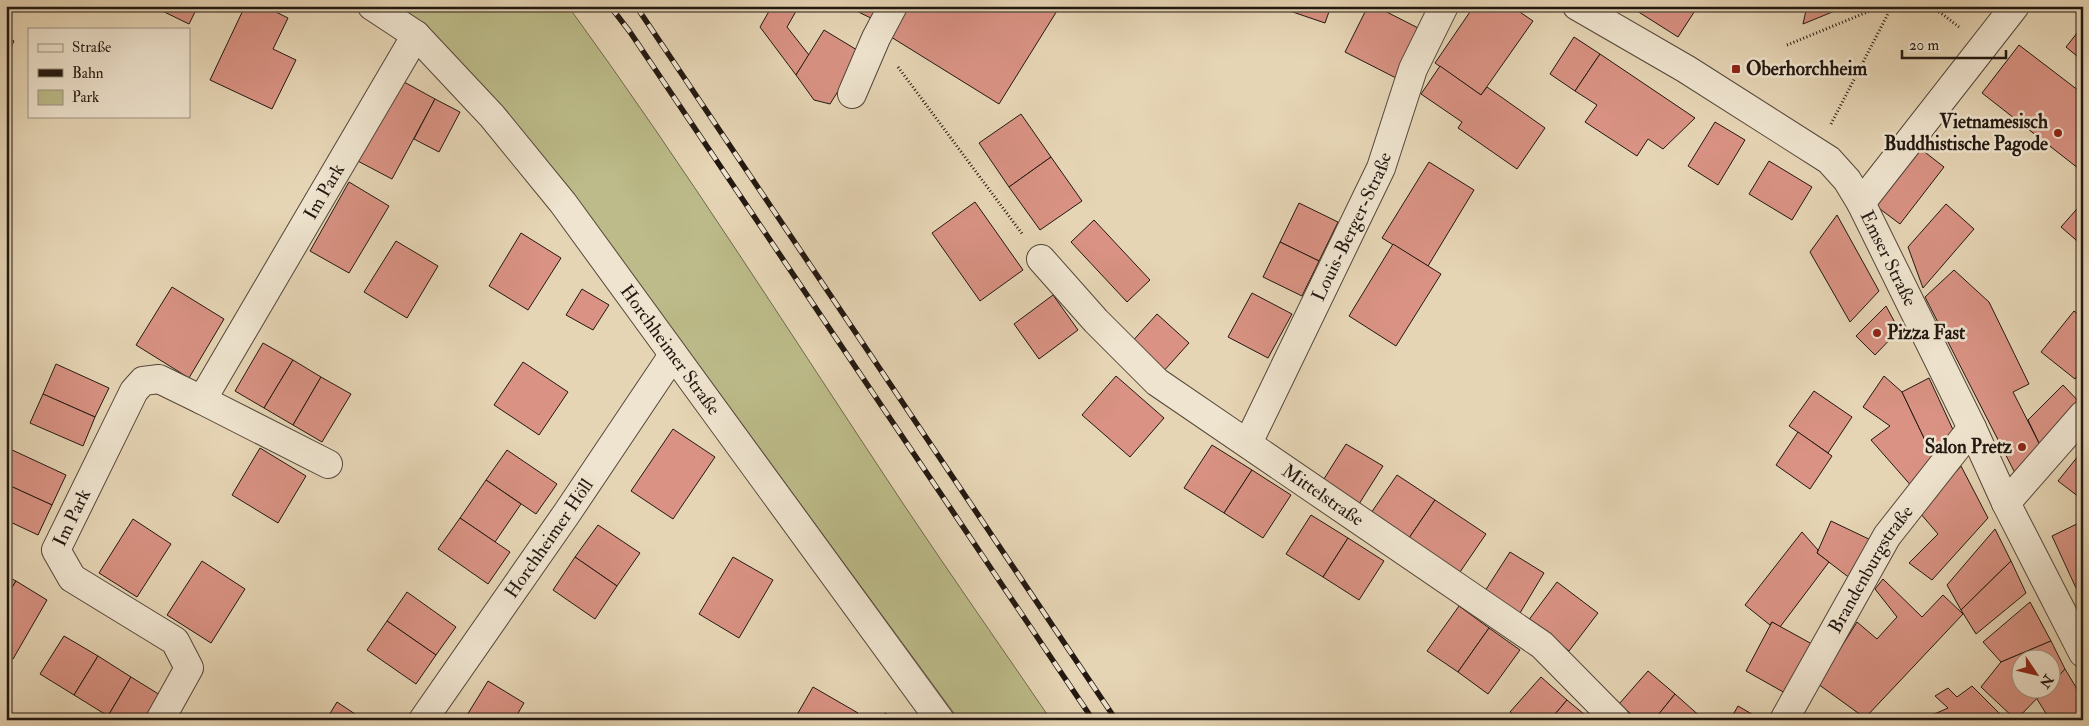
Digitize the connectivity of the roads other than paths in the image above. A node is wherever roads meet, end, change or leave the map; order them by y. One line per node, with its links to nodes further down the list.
1 (372, 6): 6 (street, Horchheimer Straße)
2 (893, 6): 7 (street)
3 (1444, 6): 14 (street, Louis-Berger-Straße)
4 (1577, 6): 8 (street, Emser Straße)
5 (2015, 6): 8 (street)
6 (416, 35): 10 (street, Horchheimer Straße); 11 (street, Im Park)
7 (852, 94)
8 (1861, 203): 13 (street, Emser Straße)
9 (1041, 259): 14 (street, Mittelstraße)
10 (673, 355): 19 (street, Horchheimer Höll); 20 (street, Horchheimer Straße)
11 (202, 400): 15 (street, Im Park); 18 (street, Im Park)
12 (2083, 415): 16 (street)
13 (1972, 428): 16 (street, Emser Straße); 22 (street, Brandenburgstraße)
14 (1248, 443): 21 (street, Mittelstraße)
15 (328, 464)
16 (2006, 503): 17 (street, Emser Straße)
17 (2083, 653)
18 (160, 720)
19 (423, 720)
20 (940, 720)
21 (1616, 720)
22 (1784, 720)

